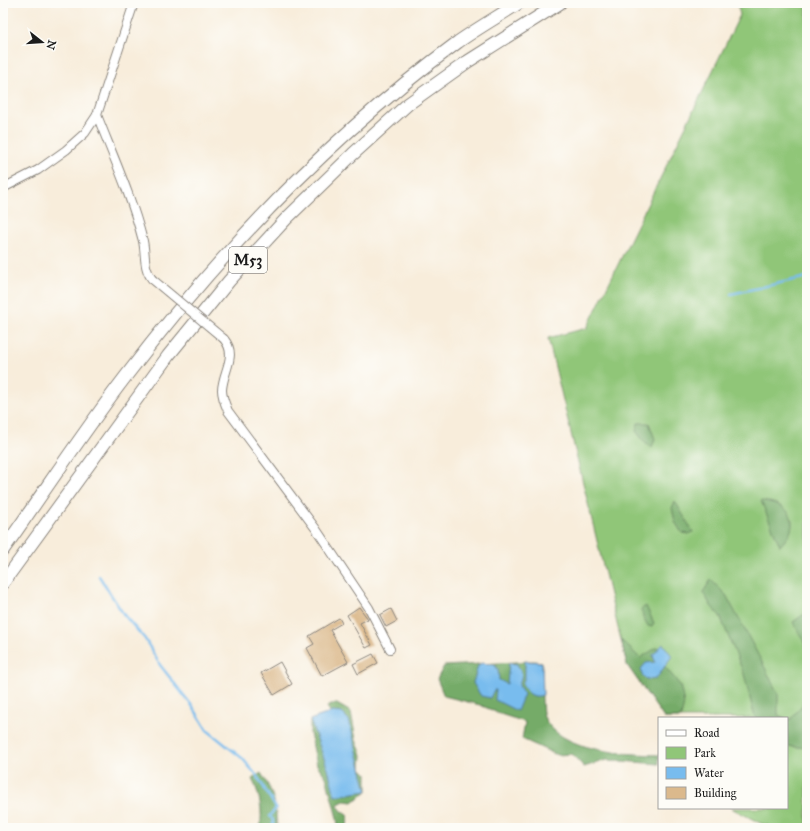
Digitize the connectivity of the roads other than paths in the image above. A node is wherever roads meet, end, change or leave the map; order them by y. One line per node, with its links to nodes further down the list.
1 (134, 3): 4 (street)
2 (519, 3): 6 (highway, M53)
3 (560, 3): 7 (highway, M53)
4 (97, 114): 5 (street); 8 (street, bridge)
5 (3, 188)
6 (3, 550)
7 (3, 583)
8 (390, 649)

